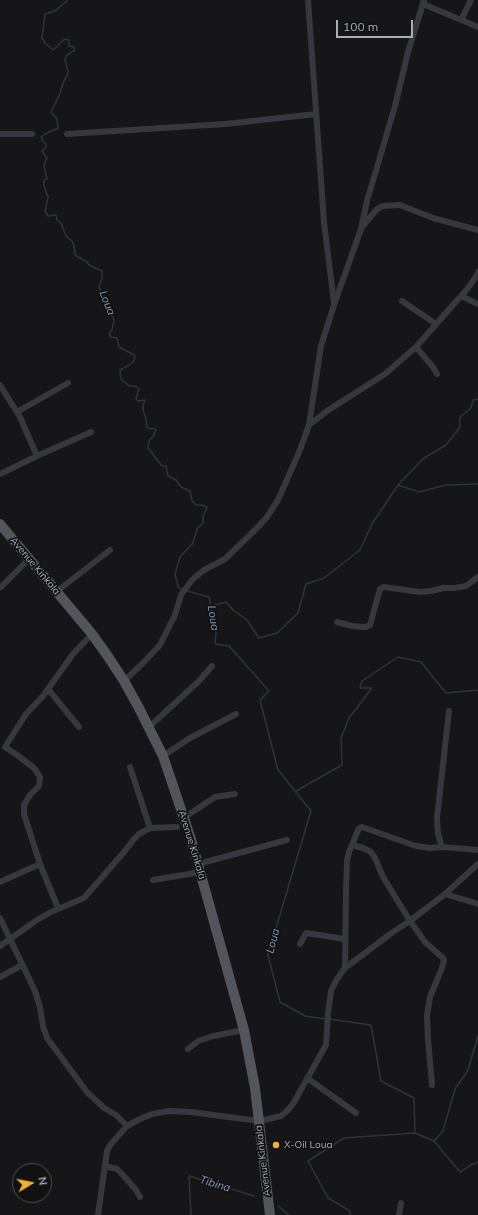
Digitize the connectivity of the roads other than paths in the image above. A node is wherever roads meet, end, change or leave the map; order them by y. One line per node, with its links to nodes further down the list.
1 (308, 0): 6 (street)
2 (471, 0): 4 (street)
3 (423, 2): 4 (street); 10 (street)
4 (461, 20): 5 (street)
5 (478, 27)
6 (316, 114): 9 (street); 16 (street)
7 (0, 134): 8 (street)
8 (32, 134)
9 (67, 134)
10 (361, 228): 11 (street); 16 (street)
11 (478, 230)
12 (478, 272): 13 (street)
13 (461, 296): 15 (street); 17 (street)
14 (402, 301): 17 (street)
15 (478, 304)
16 (334, 305): 23 (street)
17 (436, 324): 18 (street)
18 (416, 347): 19 (street); 23 (street)
19 (437, 374)
20 (68, 383): 22 (street)
21 (0, 385): 22 (street)
22 (17, 412): 25 (street)
23 (309, 425): 36 (street)
24 (91, 432): 25 (street)
25 (37, 456): 26 (street)
26 (0, 474)
27 (0, 524): 29 (main road, Avenue Kinkala)
28 (110, 550): 32 (street)
29 (29, 559): 31 (street); 32 (main road, Avenue Kinkala)
30 (478, 577): 33 (street)
31 (0, 588)
32 (56, 592): 34 (main road, Avenue Kinkala)
33 (337, 622)
34 (92, 634): 36 (main road, Avenue Kinkala); 37 (street)
35 (212, 666): 41 (street)
36 (124, 681): 41 (main road, Avenue Kinkala)
37 (48, 689): 40 (street); 42 (street)
38 (448, 711): 51 (street)
39 (236, 714): 43 (street)
40 (79, 727)
41 (149, 727): 43 (main road, Avenue Kinkala)
42 (2, 746): 53 (street)
43 (163, 756): 46 (main road, Avenue Kinkala)
44 (130, 767): 48 (street)
45 (235, 794): 46 (street)
46 (184, 817): 55 (main road, Avenue Kinkala)
47 (177, 827): 48 (street)
48 (150, 828): 60 (street)
49 (287, 840): 55 (street)
50 (352, 845): 51 (street); 62 (street); 64 (street)
51 (442, 847): 52 (street)
52 (478, 850)
53 (40, 864): 57 (street); 60 (street)
54 (478, 864): 58 (street)
55 (200, 868): 56 (street); 70 (main road, Avenue Kinkala)
56 (153, 880)
57 (0, 882)
58 (444, 894): 59 (street); 62 (street)
59 (478, 904)
60 (58, 908): 63 (street)
61 (0, 918): 63 (street)
62 (410, 921): 68 (street); 73 (street)
63 (10, 939): 66 (street); 67 (street)
64 (345, 939): 65 (street); 68 (street)
65 (300, 944)
66 (0, 946)
67 (22, 964): 69 (street); 76 (street)
68 (345, 968): 72 (street)
69 (0, 977)
70 (244, 1030): 71 (street); 75 (main road, Avenue Kinkala)
71 (188, 1049)
72 (308, 1078): 74 (street); 75 (street)
73 (432, 1085)
74 (356, 1113)
75 (259, 1121): 76 (street); 81 (main road, Avenue Kinkala)
76 (127, 1126): 77 (street)
77 (105, 1166): 78 (street); 80 (street)
78 (140, 1197)
79 (401, 1203): 82 (street)
80 (98, 1215)
81 (270, 1215)
82 (399, 1215)

